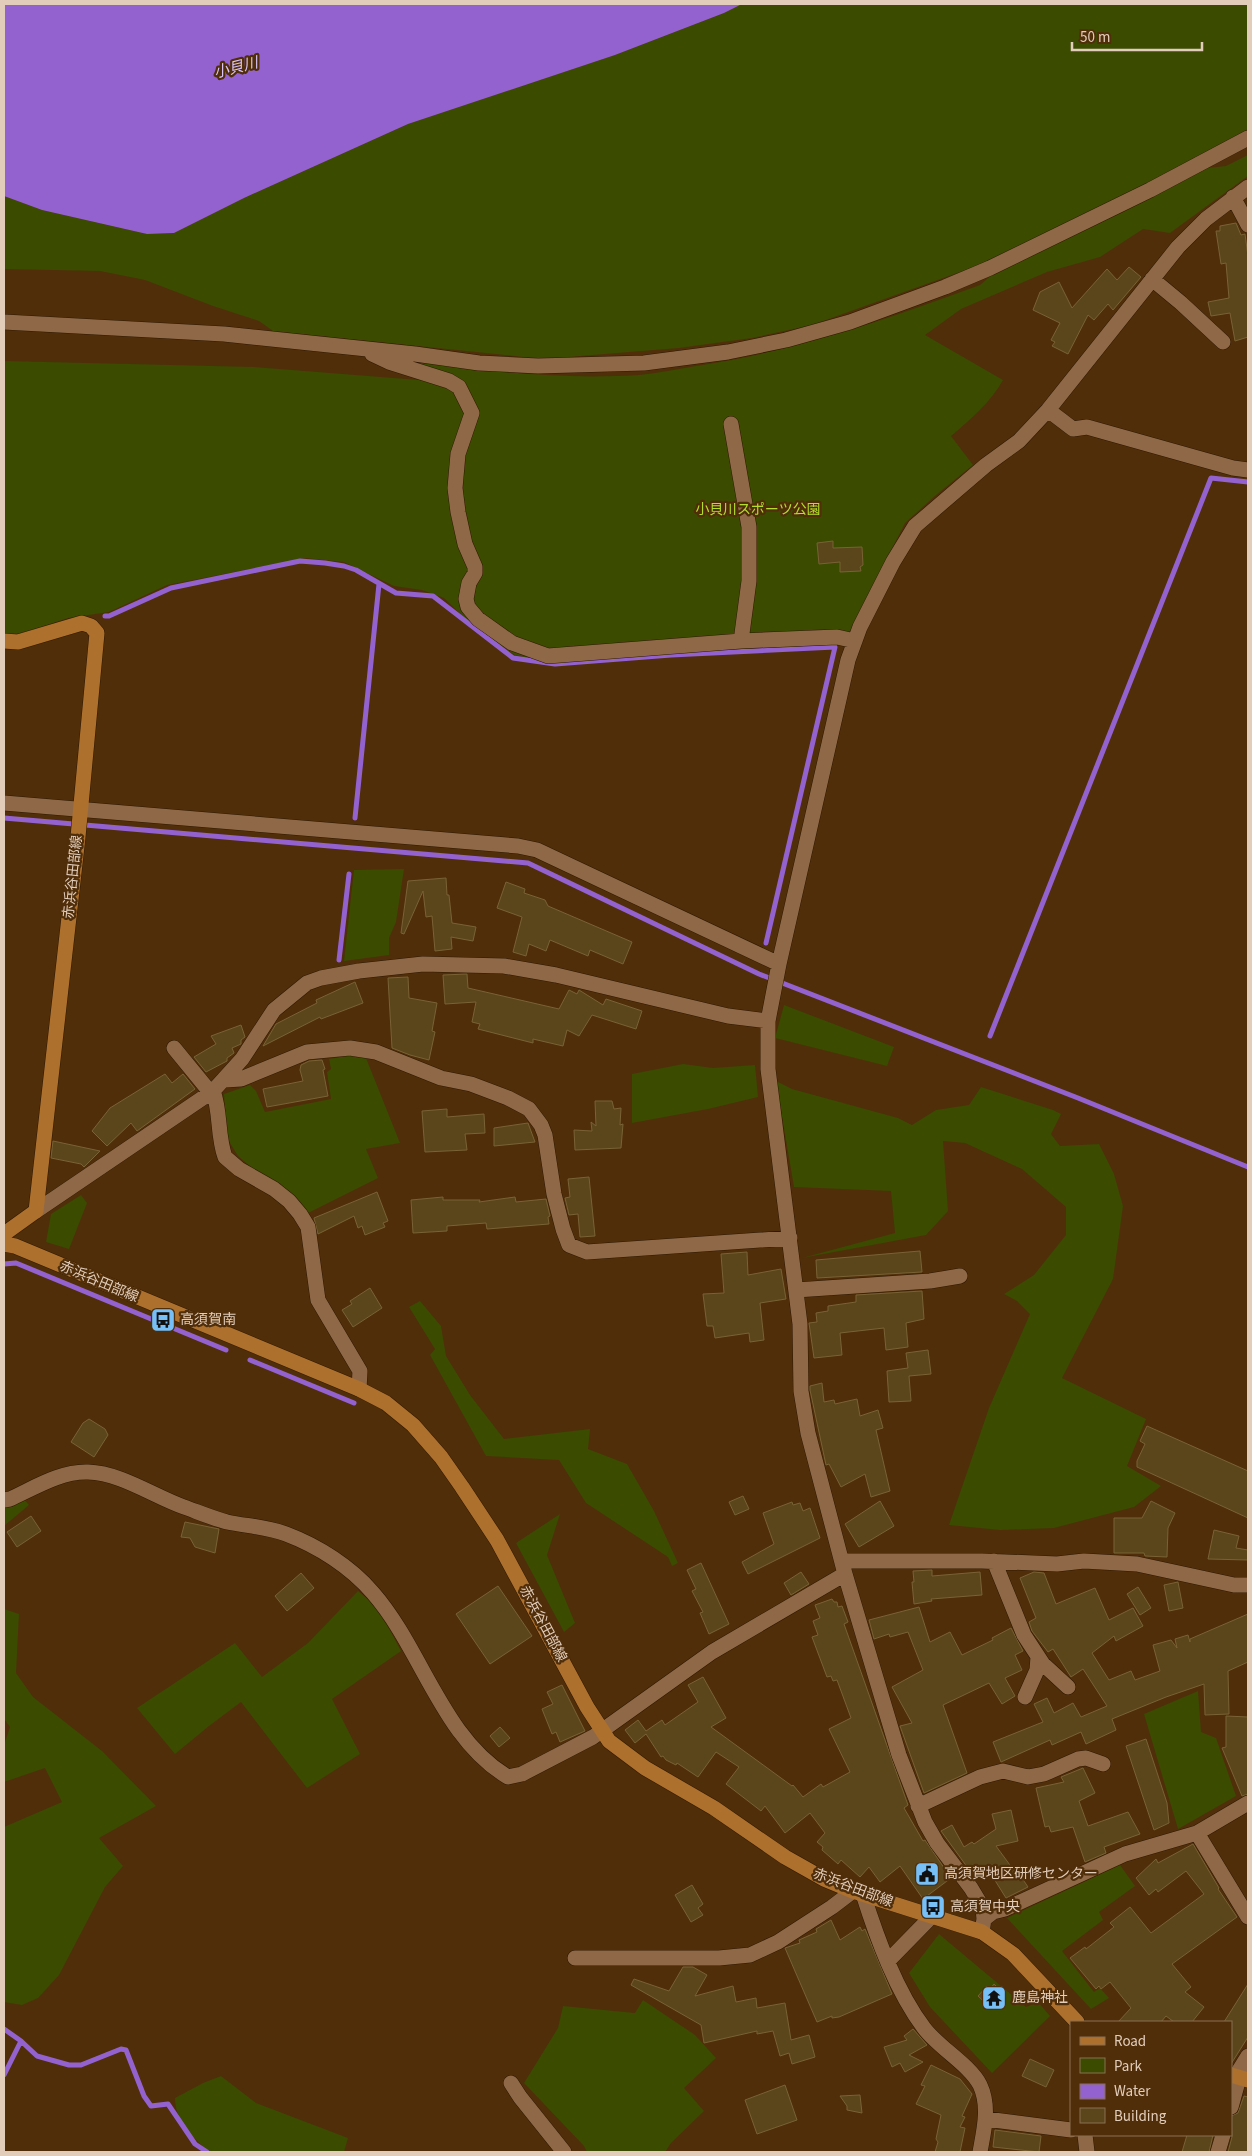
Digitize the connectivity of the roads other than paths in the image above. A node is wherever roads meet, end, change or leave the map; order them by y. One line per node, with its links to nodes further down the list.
1 (1248, 138): 3 (street)
2 (1248, 146): 3 (street)
3 (1232, 147): 10 (street)
4 (1248, 187): 5 (street)
5 (1234, 197): 6 (street); 7 (street)
6 (1248, 226)
7 (1152, 279): 9 (street); 11 (street)
8 (4, 322): 10 (street)
9 (1224, 342)
10 (364, 350): 16 (street)
11 (1048, 410): 13 (street); 14 (street)
12 (731, 424): 16 (street)
13 (1248, 470)
14 (855, 640): 16 (street); 19 (street)
15 (4, 641): 18 (main road, 赤浜谷田部線)
16 (741, 641)
17 (4, 803): 18 (street)
18 (79, 820): 19 (street); 24 (main road, 赤浜谷田部線)
19 (777, 974): 20 (street)
20 (768, 1022): 22 (street); 26 (street)
21 (174, 1048): 23 (street)
22 (225, 1080): 23 (street); 26 (street)
23 (211, 1092): 24 (street); 30 (street)
24 (36, 1211): 25 (main road)
25 (4, 1234)
26 (790, 1238): 29 (street)
27 (4, 1244): 30 (main road, 赤浜谷田部線)
28 (960, 1276): 29 (street)
29 (796, 1290): 33 (street)
30 (359, 1389): 38 (main road, 赤浜谷田部線)
31 (4, 1500): 38 (street)
32 (994, 1561): 33 (street); 34 (street); 35 (street)
33 (844, 1568): 38 (street); 41 (street)
34 (1248, 1585)
35 (1038, 1657): 36 (street); 37 (street)
36 (1068, 1687)
37 (1025, 1697)
38 (602, 1731): 43 (main road, 赤浜谷田部線)
39 (1103, 1764): 41 (street)
40 (1248, 1803): 42 (street)
41 (918, 1806): 46 (street)
42 (1197, 1833): 45 (street); 46 (street)
43 (858, 1892): 44 (main road, 赤浜谷田部線); 47 (street); 48 (street)
44 (932, 1916): 46 (main road, 赤浜谷田部線); 48 (street)
45 (1248, 1917)
46 (983, 1925): 49 (main road, 赤浜谷田部線)
47 (576, 1958)
48 (888, 1961): 54 (street)
49 (1076, 2021)
50 (1248, 2056): 51 (street)
51 (1238, 2078): 53 (street)
52 (511, 2083): 58 (street)
53 (1232, 2103)
54 (986, 2119): 55 (street); 59 (street)
55 (1070, 2130)
56 (1085, 2136): 60 (street)
57 (1223, 2136): 61 (street)
58 (564, 2152)
59 (980, 2152)
60 (1087, 2152)
61 (1218, 2152)

